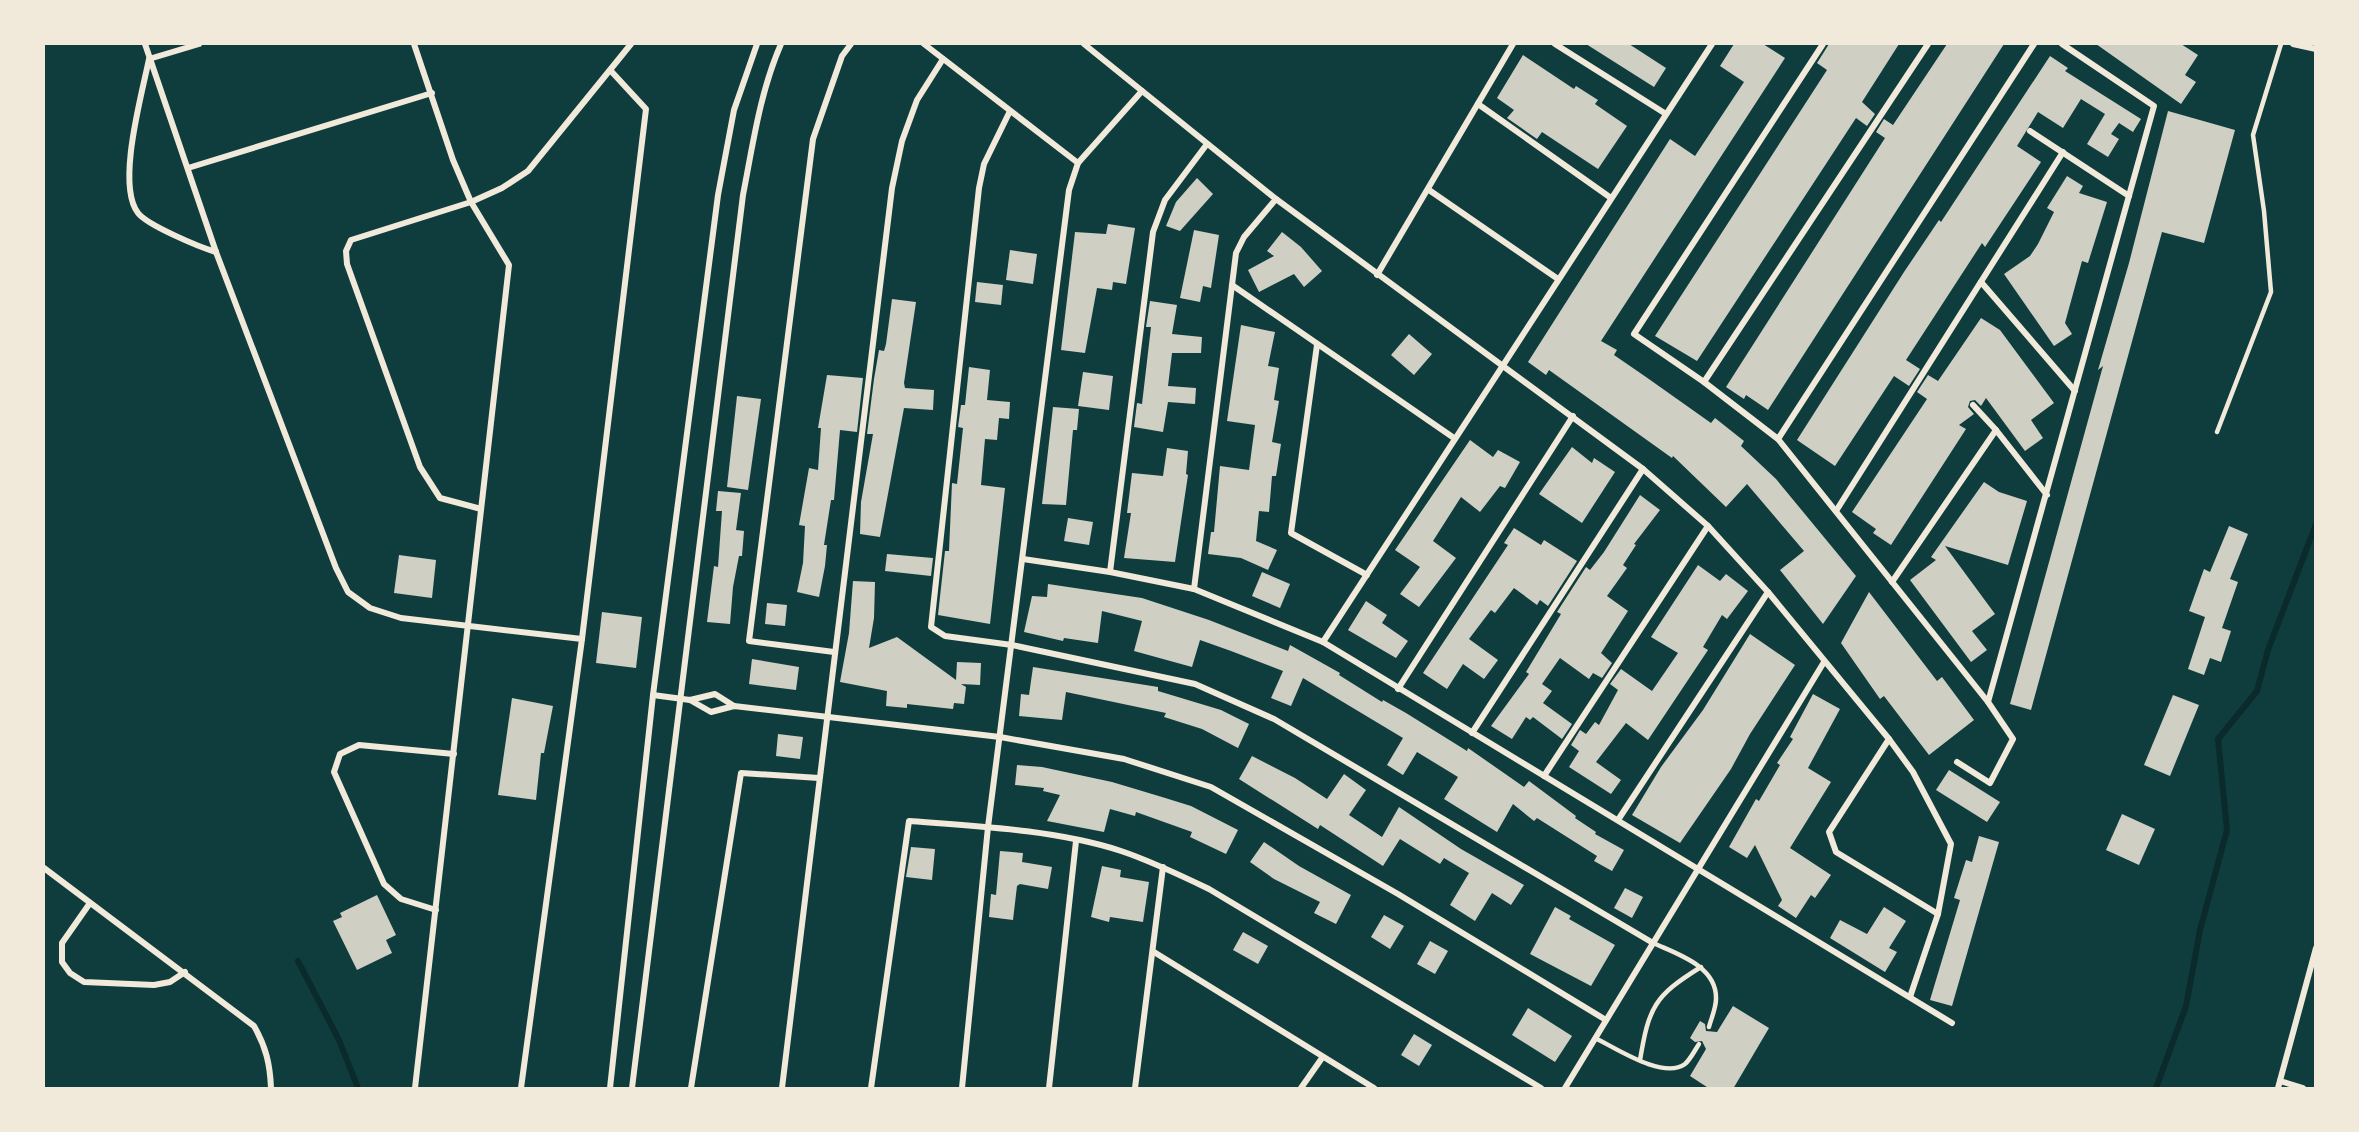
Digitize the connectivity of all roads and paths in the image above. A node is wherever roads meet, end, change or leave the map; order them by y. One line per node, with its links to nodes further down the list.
1 (145, 44): 20 (street)
2 (199, 44): 20 (street)
3 (414, 44): 24 (street)
4 (631, 44): 22 (street)
5 (757, 44): 71 (street)
6 (781, 44): 72 (street)
7 (851, 44): 68 (street)
8 (924, 44): 21 (street)
9 (1084, 44): 23 (street)
10 (1513, 44): 25 (street)
11 (1555, 44): 27 (street)
12 (1712, 44): 27 (street)
13 (1823, 44): 45 (street)
14 (1928, 44): 45 (street)
15 (2034, 44): 52 (street)
16 (2062, 44): 34 (street)
17 (2281, 44): 50 (lane)
18 (2292, 44): 19 (street)
19 (2316, 49)
20 (149, 59): 32 (street); 38 (street)
21 (943, 59): 26 (street); 68 (street)
22 (611, 71): 37 (street); 65 (street)
23 (1142, 91): 29 (street); 31 (street)
24 (432, 93): 32 (street); 37 (street)
25 (1478, 104): 33 (street); 35 (street)
26 (1010, 111): 31 (street); 67 (street)
27 (1665, 114): 35 (street)
28 (2030, 131): 30 (street)
29 (1206, 144): 36 (street); 59 (street)
30 (2063, 152): 34 (street); 41 (street)
31 (1078, 163): 58 (street)
32 (188, 168): 38 (street)
33 (1429, 190): 39 (street); 40 (street)
34 (2129, 196): 46 (street)
35 (1611, 198): 40 (street)
36 (1276, 200): 39 (street); 42 (street)
37 (471, 201): 55 (street); 55 (street)
38 (216, 252): 64 (street)
39 (1377, 276): 44 (street)
40 (1558, 279): 44 (street)
41 (1981, 282): 46 (street); 56 (street)
42 (1232, 285): 43 (street); 62 (street)
43 (1317, 345): 51 (street); 60 (street)
44 (1502, 366): 48 (street); 51 (street)
45 (1704, 382): 52 (street)
46 (2075, 391): 54 (street)
47 (1973, 405): 49 (street)
48 (1574, 416): 53 (street); 70 (street)
49 (1996, 430): 54 (street); 61 (street)
50 (2217, 432)
51 (1454, 438): 60 (street)
52 (1778, 439): 56 (street)
53 (1643, 469): 57 (street); 77 (street)
54 (2047, 495): 74 (street)
55 (481, 509): 64 (street)
56 (1836, 511): 61 (street)
57 (1708, 526): 63 (street); 82 (street)
58 (1023, 560): 59 (street); 67 (street)
59 (1110, 572): 62 (street)
60 (1367, 575): 66 (street)
61 (1892, 582): 74 (street)
62 (1194, 589): 66 (street)
63 (1768, 592): 69 (street); 84 (street)
64 (469, 626): 65 (street); 80 (street)
65 (582, 639): 109 (street)
66 (1323, 642): 70 (street)
67 (1012, 645): 78 (street); 93 (street)
68 (834, 652): 76 (street)
69 (1824, 662): 79 (street); 89 (street)
70 (1398, 690): 77 (street)
71 (652, 695): 72 (street); 110 (street)
72 (682, 699): 73 (street); 111 (street)
73 (690, 700): 75 (street); 75 (street)
74 (1988, 702): 81 (street)
75 (734, 706): 76 (street)
76 (827, 717): 78 (street); 83 (street)
77 (1472, 733): 82 (street)
78 (1000, 737): 85 (street); 99 (street)
79 (1889, 739): 92 (street); 92 (street)
80 (454, 754): 91 (street); 91 (street)
81 (1957, 762)
82 (1544, 776): 84 (street)
83 (819, 778): 112 (street); 113 (street)
84 (1618, 820): 89 (street)
85 (988, 827): 86 (street); 114 (street); 115 (street)
86 (1076, 841): 87 (street); 116 (street)
87 (1163, 867): 95 (street); 120 (street)
88 (44, 868): 90 (street)
89 (1698, 869): 93 (street); 98 (street)
90 (90, 903): 97 (street); 97 (street)
91 (436, 910): 108 (street)
92 (1938, 915): 98 (street)
93 (1653, 943): 96 (lane); 99 (street)
94 (2316, 948): 106 (street)
95 (1154, 952): 104 (street); 117 (street)
96 (1701, 967): 101 (lane); 105 (lane)
97 (185, 972): 107 (street)
98 (1910, 997): 100 (street)
99 (1606, 1020): 102 (street)
100 (1952, 1023)
101 (1709, 1027)
102 (1595, 1038): 105 (lane); 121 (street)
103 (1699, 1044): 105 (lane)
104 (1322, 1058): 118 (street); 119 (street)
105 (1640, 1060)
106 (2279, 1085): 122 (street)
107 (271, 1089)
108 (415, 1089)
109 (521, 1089)
110 (610, 1089)
111 (632, 1089)
112 (691, 1089)
113 (782, 1089)
114 (871, 1089)
115 (962, 1089)
116 (1049, 1089)
117 (1135, 1089)
118 (1301, 1089)
119 (1374, 1089)
120 (1541, 1089)
121 (1565, 1089)
122 (2303, 1089)

